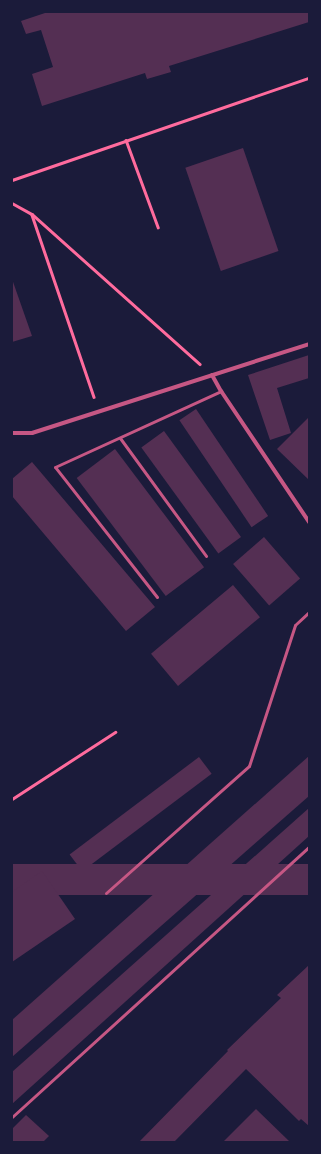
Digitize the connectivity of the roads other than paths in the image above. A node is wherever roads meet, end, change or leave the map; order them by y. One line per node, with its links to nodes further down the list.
1 (309, 344): 2 (street)
2 (212, 375): 3 (street); 4 (street)
3 (221, 392): 5 (lane); 6 (street)
4 (12, 432)
5 (120, 438): 7 (lane); 8 (lane)
6 (309, 522)
7 (206, 556)
8 (157, 597)
9 (309, 612): 11 (lane)
10 (309, 847): 12 (lane)
11 (106, 893)
12 (12, 1117)

